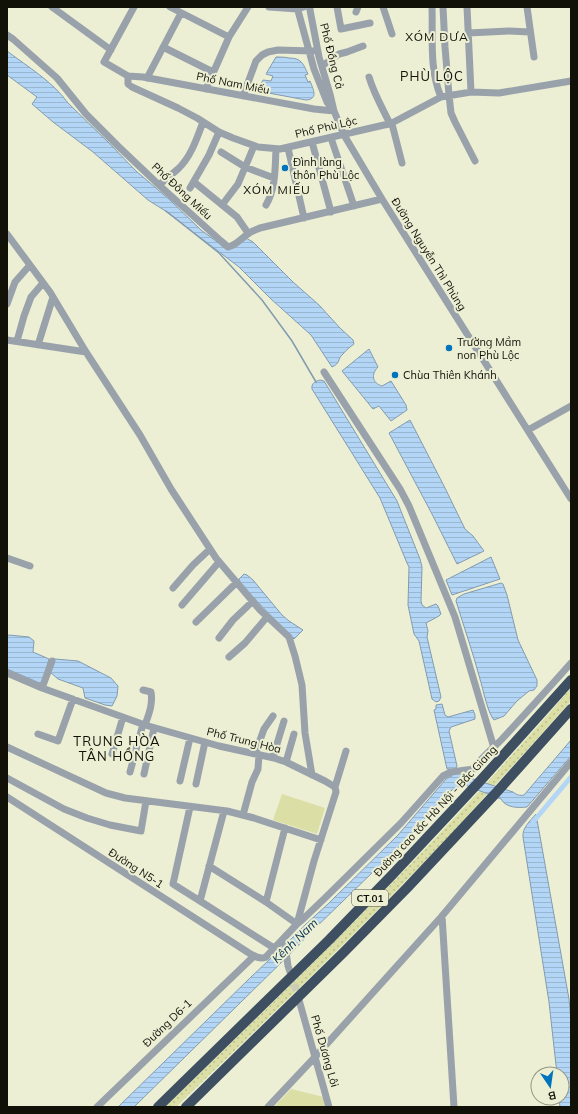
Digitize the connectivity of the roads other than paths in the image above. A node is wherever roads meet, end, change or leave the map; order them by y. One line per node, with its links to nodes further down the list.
1 (52, 7): 23 (street)
2 (134, 7): 23 (street)
3 (170, 7): 14 (street)
4 (248, 7): 20 (street)
5 (269, 7): 13 (street)
6 (310, 7): 24 (street, Phố Đồng Cả)
7 (337, 7): 15 (street)
8 (383, 7): 18 (street)
9 (432, 7): 36 (street)
10 (443, 7): 36 (street)
11 (467, 7): 17 (street)
12 (527, 7): 16 (street)
13 (299, 8): 25 (street, Đường Nguyễn Thì Phùng)
14 (181, 12): 20 (street); 22 (street)
15 (370, 23)
16 (530, 32): 17 (street); 26 (street)
17 (468, 33): 34 (street)
18 (392, 34)
19 (7, 35): 52 (street, Phố Đông Miếu)
20 (229, 37): 28 (street)
21 (363, 46): 27 (street)
22 (163, 47): 28 (street); 31 (street)
23 (111, 50): 29 (street, Phố Phù Lộc)
24 (318, 51): 25 (street); 27 (street, Phố Đồng Cả)
25 (309, 52): 35 (street); 37 (street, Đường Nguyễn Thì Phùng)
26 (534, 57)
27 (322, 66): 37 (street, Phố Đồng Cả)
28 (213, 72): 33 (street)
29 (128, 76): 31 (street, Phố Nam Miếu); 38 (street, Phố Phù Lộc)
30 (369, 77): 39 (street)
31 (147, 78): 33 (street, Phố Nam Miếu)
32 (571, 80): 34 (street, Phố Phù Lộc)
33 (206, 89): 35 (street, Phố Nam Miếu)
34 (471, 92): 36 (street, Phố Phù Lộc)
35 (243, 96): 37 (street, Phố Nam Miếu)
36 (445, 96): 39 (street, Phố Phù Lộc); 48 (street)
37 (334, 111): 41 (street, Đường Nguyễn Thì Phùng)
38 (203, 122): 40 (street, Phố Phù Lộc); 52 (street)
39 (391, 124): 41 (street, Phố Phù Lộc); 49 (street)
40 (219, 132): 44 (street, Phố Phù Lộc); 54 (street)
41 (344, 135): 42 (street, Phố Phù Lộc); 53 (street, Đường Nguyễn Thì Phùng)
42 (331, 138): 43 (street, Phố Phù Lộc); 56 (street)
43 (312, 142): 45 (street, Phố Phù Lộc); 57 (street)
44 (254, 146): 46 (street, Phố Phù Lộc); 50 (street)
45 (288, 148): 46 (street, Phố Phù Lộc); 58 (street)
46 (276, 149): 51 (street)
47 (221, 152): 50 (street)
48 (475, 161)
49 (402, 163)
50 (245, 168): 51 (street); 54 (street)
51 (274, 178): 55 (street)
52 (159, 185): 59 (street, Phố Đông Miếu)
53 (382, 199): 56 (street, Phố Đông Miếu); 71 (street, Đường Nguyễn Thì Phùng)
54 (222, 205): 59 (street)
55 (266, 205)
56 (354, 206): 57 (street, Phố Đông Miếu)
57 (331, 212): 58 (street, Phố Đông Miếu)
58 (304, 218): 59 (street, Phố Đông Miếu)
59 (248, 233)
60 (7, 234): 61 (street)
61 (30, 265): 62 (street); 64 (street)
62 (43, 282): 63 (street); 66 (street)
63 (53, 297): 67 (street); 68 (street)
64 (7, 304)
65 (7, 340): 66 (street)
66 (17, 341): 67 (street)
67 (38, 345): 68 (street)
68 (86, 352): 73 (street)
69 (324, 372): 103 (street)
70 (571, 406): 71 (street)
71 (528, 430): 72 (street, Đường Nguyễn Thì Phùng)
72 (571, 499)
73 (210, 549): 75 (street); 78 (street)
74 (7, 558): 76 (street)
75 (219, 562): 77 (street); 80 (street)
76 (30, 566)
77 (237, 582): 79 (street); 82 (street)
78 (173, 588)
79 (253, 601): 81 (street); 83 (street)
80 (182, 605)
81 (267, 617): 84 (street); 112 (street)
82 (196, 622)
83 (219, 638)
84 (229, 657)
85 (51, 663): 89 (street)
86 (571, 663): 103 (street)
87 (7, 673): 89 (street, Phố Trung Hòa)
88 (571, 680): 136 (highway, Đường cao tốc Hà Nội - Bắc Giang / CT.01)
89 (42, 688): 91 (street, Phố Trung Hòa)
90 (143, 690): 96 (street)
91 (73, 700): 94 (street, Phố Trung Hòa); 98 (street)
92 (571, 709): 137 (highway, CT.01)
93 (273, 716): 106 (street)
94 (123, 717): 96 (street, Phố Trung Hòa); 105 (street)
95 (284, 721): 107 (street)
96 (144, 725): 97 (street, Phố Trung Hòa); 110 (street)
97 (154, 728): 100 (street, Phố Trung Hòa); 111 (street)
98 (38, 734)
99 (294, 734): 108 (street)
100 (190, 738): 101 (street, Phố Trung Hòa); 114 (street)
101 (205, 742): 106 (street, Phố Trung Hòa); 115 (street)
102 (7, 747): 118 (street)
103 (494, 748): 128 (street)
104 (346, 751): 116 (street)
105 (112, 754)
106 (258, 754): 107 (street, Phố Trung Hòa); 121 (street)
107 (273, 758): 108 (street, Phố Trung Hòa)
108 (286, 762): 112 (street, Phố Trung Hòa)
109 (571, 762): 127 (street)
110 (130, 772)
111 (144, 774)
112 (312, 775): 116 (street, Phố Trung Hòa)
113 (7, 778): 118 (street)
114 (180, 781)
115 (196, 784)
116 (335, 787): 123 (street)
117 (7, 797): 131 (street, Đường N5-1)
118 (146, 801): 119 (street)
119 (190, 806): 120 (street); 125 (street)
120 (224, 811): 121 (street); 124 (street)
121 (243, 815): 122 (street)
122 (285, 828): 123 (street); 126 (street)
123 (321, 840): 128 (street)
124 (209, 866): 125 (street); 126 (street)
125 (200, 900): 130 (street)
126 (266, 902): 128 (street)
127 (442, 916): 134 (street); 140 (street)
128 (297, 924): 129 (street)
129 (284, 938): 130 (street); 132 (street)
130 (274, 948): 131 (street)
131 (254, 956): 135 (street, Đường D6-1)
132 (289, 969)
133 (299, 1000): 134 (street, Phố Dương Lôi)
134 (315, 1057): 138 (street); 139 (street, Phố Dương Lôi)
135 (97, 1107)
136 (158, 1107)
137 (186, 1107)
138 (268, 1107)
139 (329, 1107)
140 (454, 1107)

